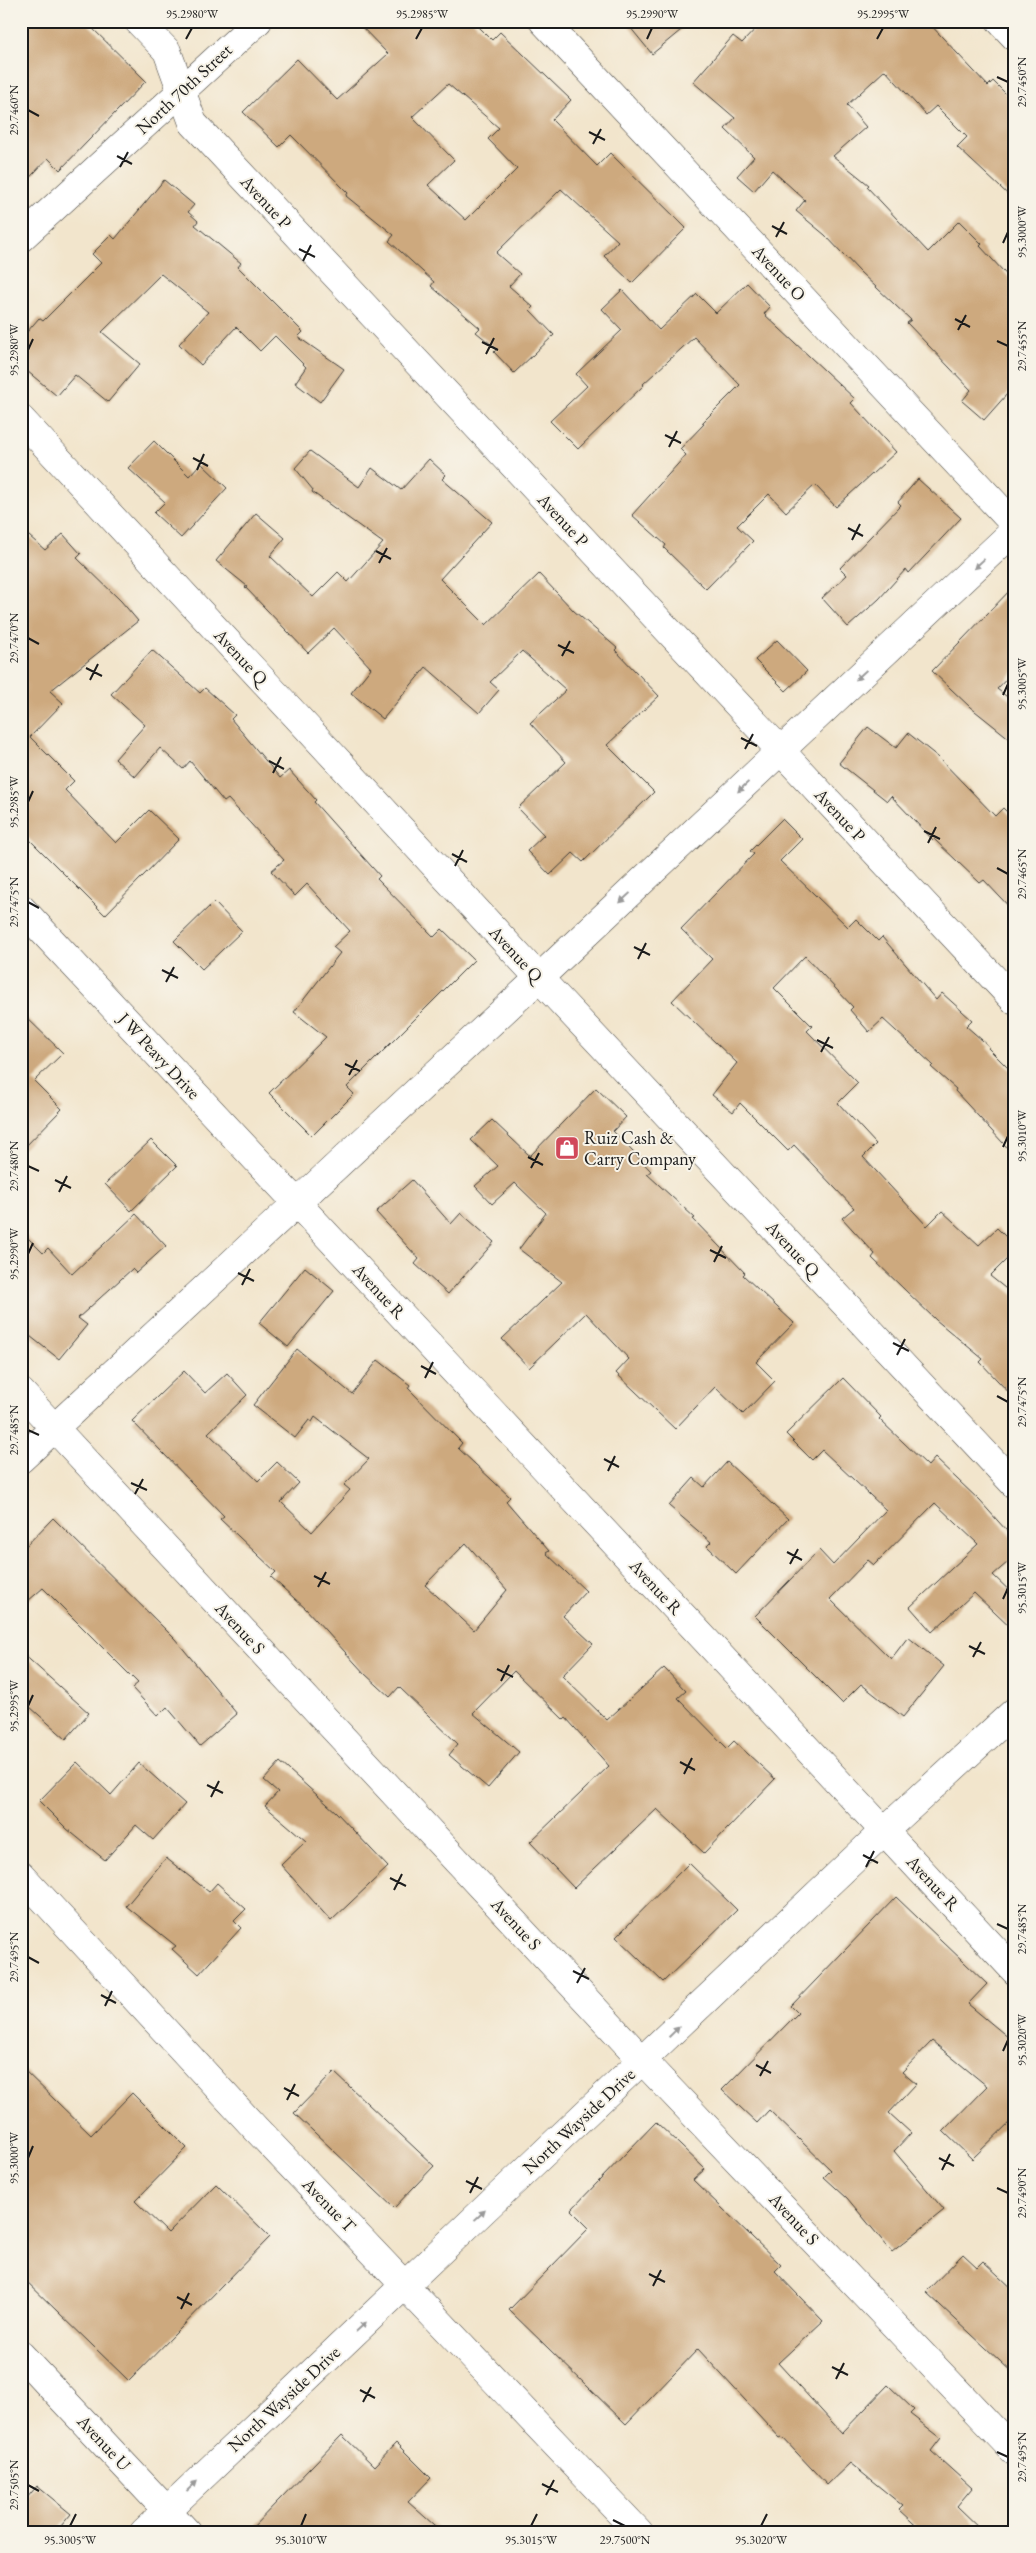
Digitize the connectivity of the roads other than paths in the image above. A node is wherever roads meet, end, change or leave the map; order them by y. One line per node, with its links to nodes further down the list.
1 (138, 21): 6 (street, Avenue P)
2 (258, 21): 6 (street, North 70th Street)
3 (543, 21): 9 (street, Avenue O)
4 (1000, 21): 5 (street)
5 (1015, 37)
6 (182, 92): 7 (street, North 70th Street); 11 (street, Avenue P)
7 (21, 238)
8 (21, 419): 13 (street, Avenue Q)
9 (1015, 525)
10 (1015, 530): 11 (street, one-way to 11)
11 (780, 752): 13 (street, one-way to 13); 14 (street, Avenue P)
12 (21, 908): 15 (street, J W Peavy Drive)
13 (539, 978): 15 (street); 19 (street, Avenue Q)
14 (1015, 1002)
15 (297, 1204): 17 (street); 21 (street, Avenue R)
16 (21, 1392): 17 (street, Avenue S)
17 (54, 1429): 18 (street); 24 (street, Avenue S)
18 (21, 1459)
19 (1015, 1485)
20 (1015, 1711): 21 (street, North Wayside Drive)
21 (884, 1831): 23 (street, Avenue R); 24 (street, North Wayside Drive, one-way to 21)
22 (21, 1875): 25 (street, Avenue T)
23 (1015, 1971)
24 (643, 2061): 25 (street, North Wayside Drive, one-way to 24); 27 (street, Avenue S)
25 (406, 2285): 28 (street, North Wayside Drive, one-way to 25); 31 (street, Avenue T)
26 (21, 2355): 28 (street, Avenue U)
27 (1015, 2452)
28 (167, 2510): 29 (street, North Wayside Drive); 30 (street, Avenue U)
29 (144, 2532)
30 (187, 2532)
31 (639, 2532)

